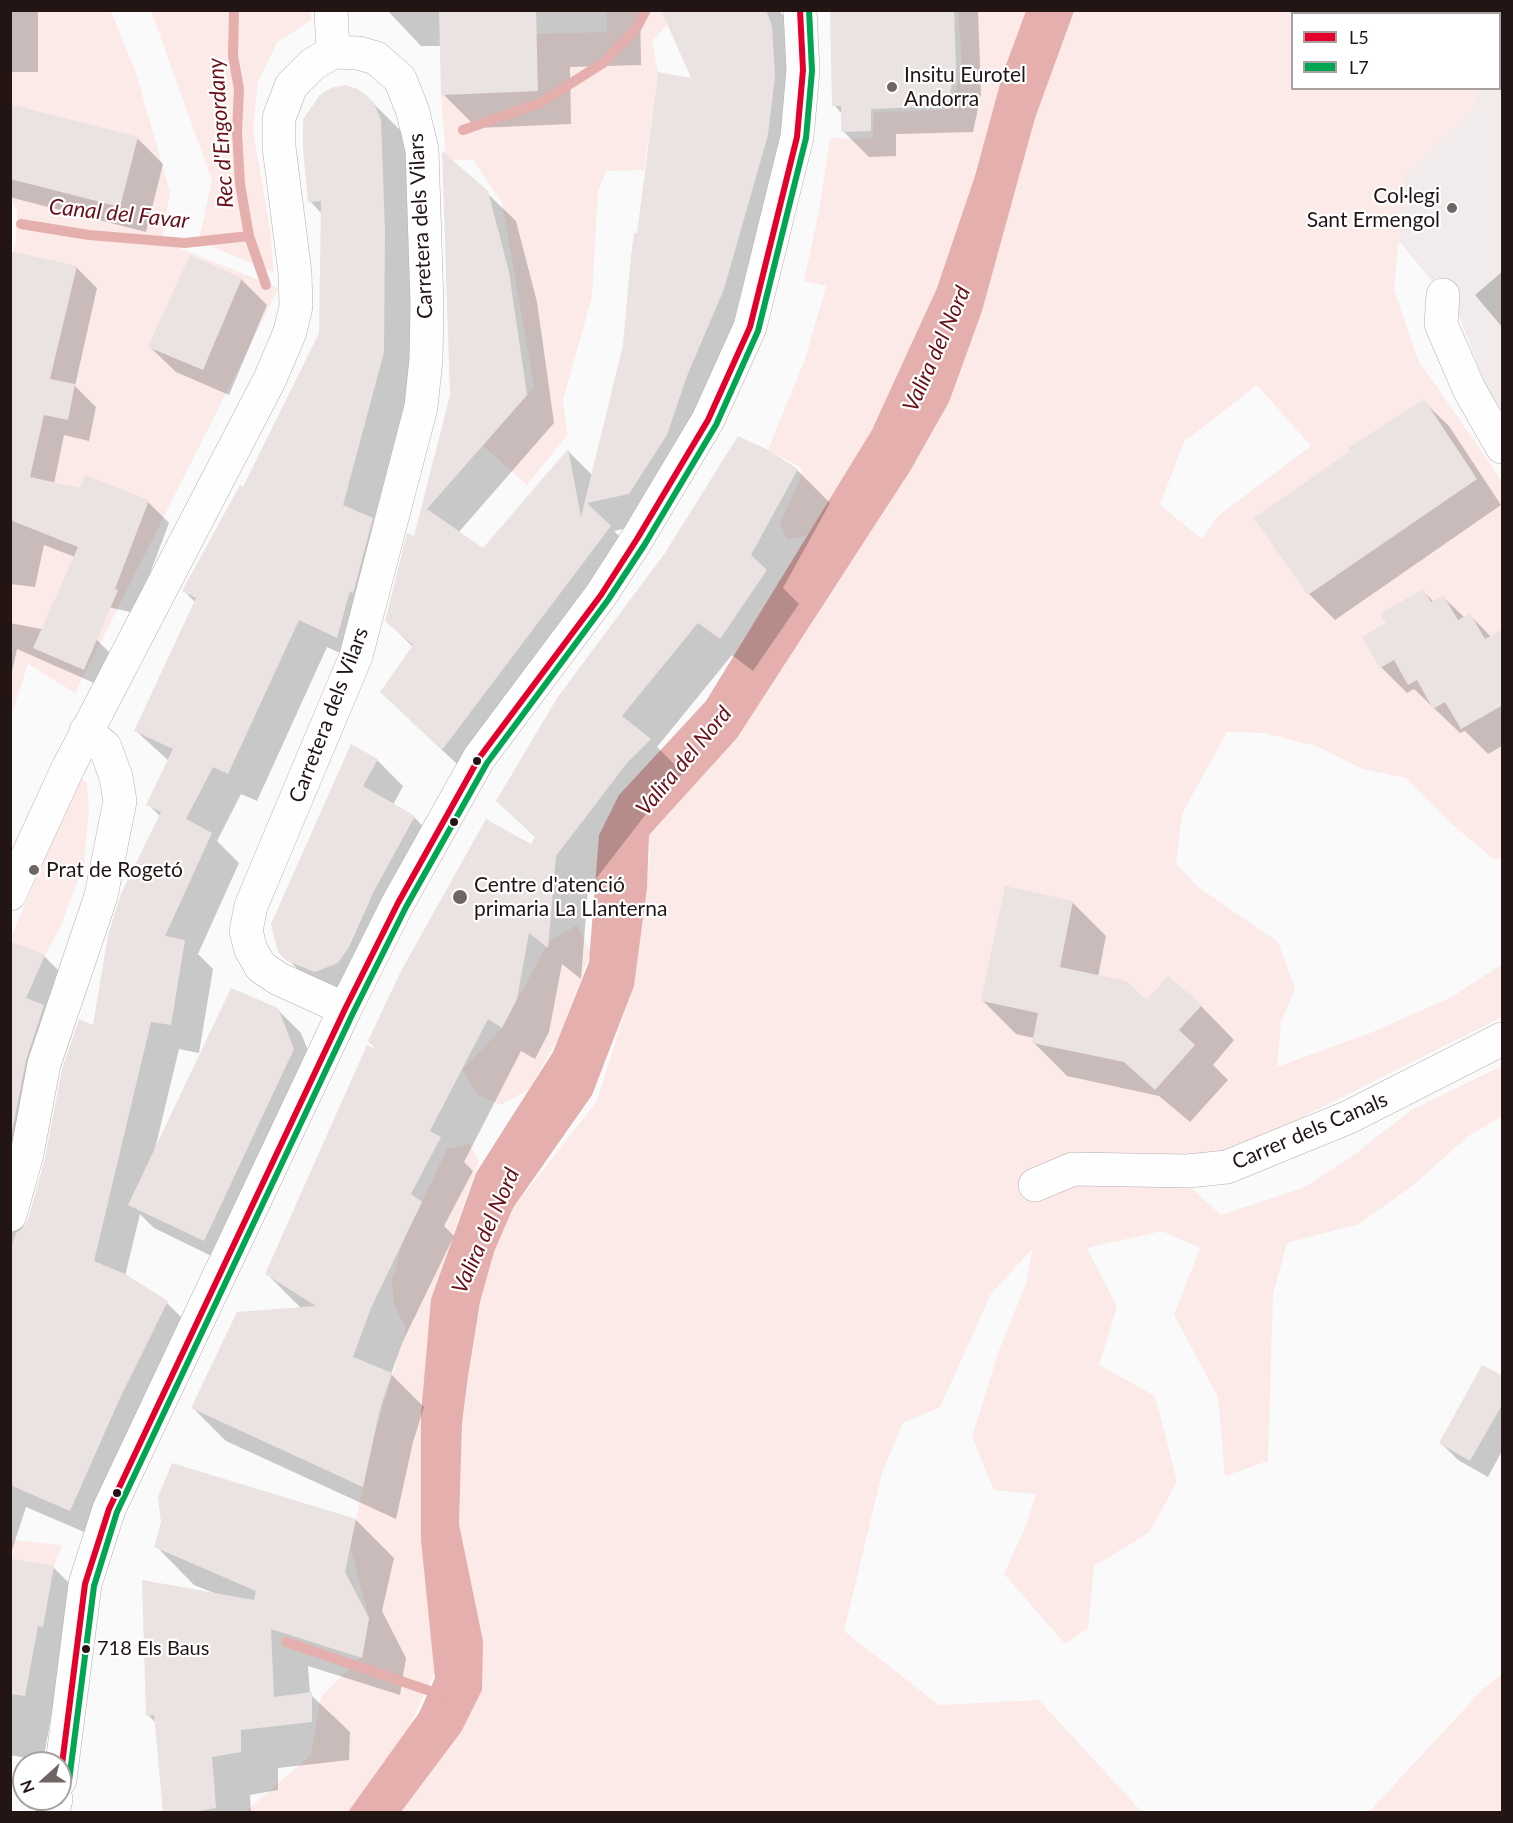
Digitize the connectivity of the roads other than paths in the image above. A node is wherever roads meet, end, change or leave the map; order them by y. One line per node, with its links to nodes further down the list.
1 (331, 10): 3 (street)
2 (800, 10): 8 (street)
3 (333, 52): 6 (street); 8 (street, Carretera dels Vilars)
4 (1443, 295): 5 (street)
5 (1503, 447)
6 (86, 731): 7 (street); 11 (street)
7 (10, 894)
8 (345, 1009): 12 (street)
9 (1503, 1039): 10 (street, Carrer dels Canals)
10 (1035, 1185)
11 (10, 1215)
12 (64, 1751)

